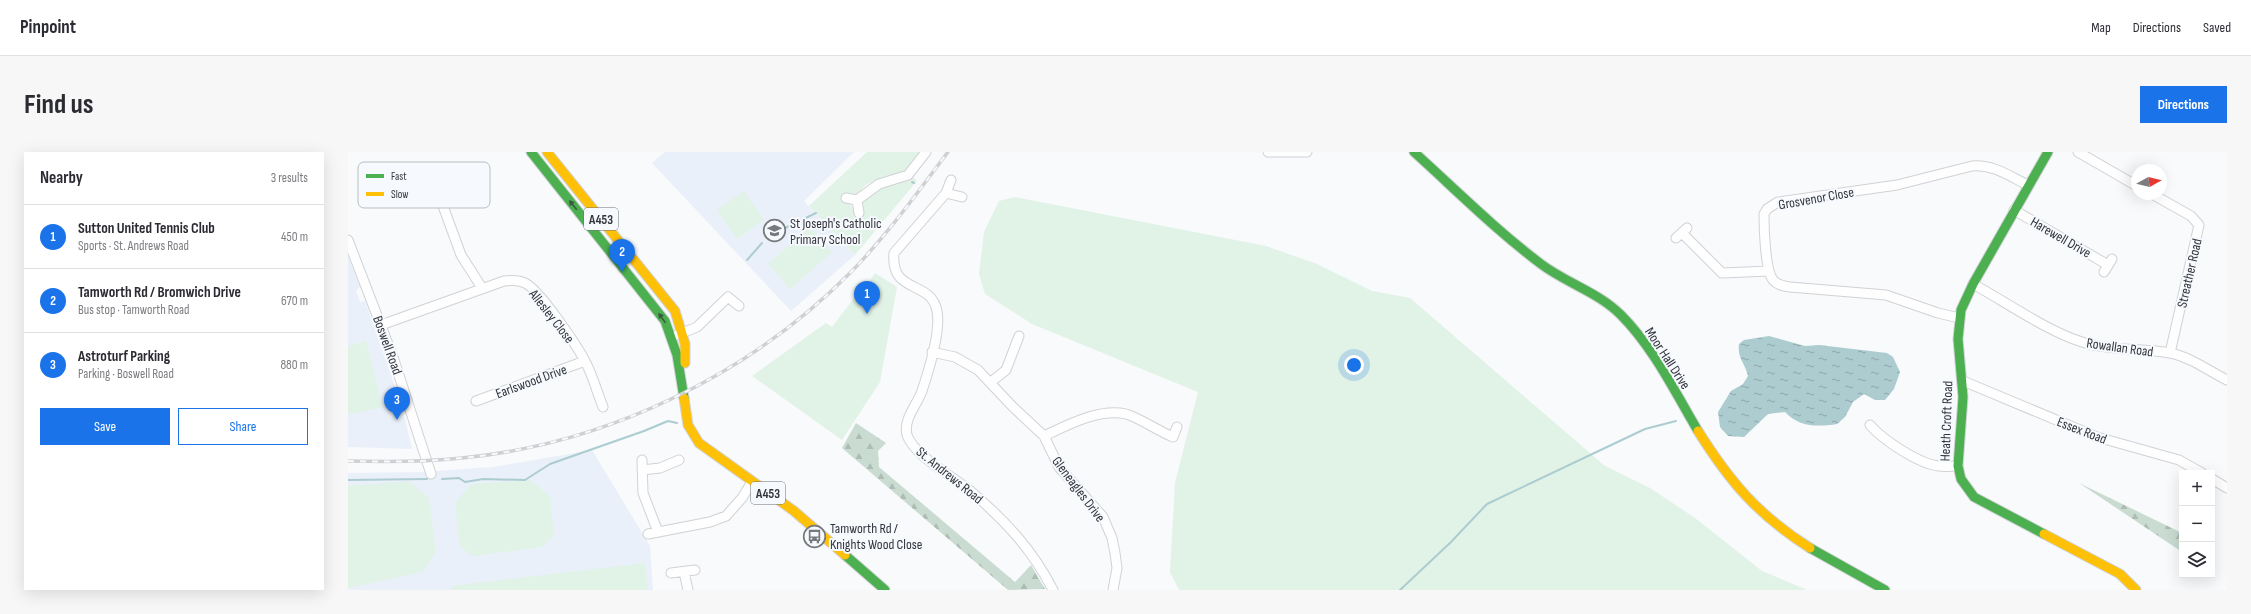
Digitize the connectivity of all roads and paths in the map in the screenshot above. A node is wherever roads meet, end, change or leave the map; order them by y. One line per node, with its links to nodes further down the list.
1 (531, 152): 30 (street, A453, one-way to 1)
2 (547, 152): 29 (street, A453)
3 (926, 152): 15 (street)
4 (1268, 152): 5 (street)
5 (1307, 152)
6 (1414, 152): 60 (street, Moor Hall Drive)
7 (2048, 152): 11 (street, Heath Croft Road)
8 (2078, 152): 10 (street)
9 (951, 180): 12 (street, St. Andrews Road)
10 (2131, 183)
11 (2028, 185): 18 (street, Heath Croft Road); 23 (street, Grosvenor Close)
12 (946, 192): 14 (street); 32 (street, St. Andrews Road)
13 (846, 198): 15 (street)
14 (962, 198)
15 (856, 200): 19 (street)
16 (2163, 200): 33 (street, Streather Road)
17 (444, 208): 25 (street)
18 (2014, 210): 22 (street, Harewell Drive); 24 (street, Heath Croft Road)
19 (859, 213)
20 (1682, 233): 23 (street)
21 (348, 240): 28 (street, Boswell Road)
22 (2108, 265)
23 (1769, 270): 27 (street)
24 (1973, 284): 27 (street, Heath Croft Road); 33 (street, Rowallan Road)
25 (482, 288): 28 (street, Allesley Close); 34 (street, Allesley Close)
26 (739, 306): 29 (street)
27 (1959, 318): 37 (street, Heath Croft Road)
28 (381, 325): 49 (street, Boswell Road)
29 (683, 333): 30 (street); 36 (street, A453)
30 (672, 336): 36 (street, A453)
31 (1019, 336): 38 (street)
32 (932, 352): 38 (street, Gleneagles Drive); 58 (street, St. Andrews Road)
33 (2170, 353): 35 (street, Rowallan Road)
34 (585, 361): 39 (street, Earlswood Drive); 40 (street, Allesley Close)
35 (2227, 380)
36 (681, 381): 51 (street, A453)
37 (1963, 381): 46 (street, Heath Croft Road); 48 (street, Essex Road)
38 (991, 382): 43 (street, Gleneagles Drive)
39 (476, 400)
40 (599, 405)
41 (1870, 425): 46 (street)
42 (1176, 427): 43 (street)
43 (1044, 436): 59 (street, Gleneagles Drive)
44 (642, 460): 47 (street)
45 (679, 460): 47 (street)
46 (1958, 466): 61 (street, Heath Croft Road)
47 (642, 470): 51 (street)
48 (2197, 470)
49 (431, 474)
50 (2215, 481): 52 (street)
51 (752, 482): 57 (street, A453)
52 (2227, 488)
53 (695, 570): 54 (street)
54 (684, 572): 55 (street); 56 (street)
55 (671, 573)
56 (688, 590)
57 (885, 590)
58 (1053, 590)
59 (1113, 590)
60 (1885, 590)
61 (2136, 590)

